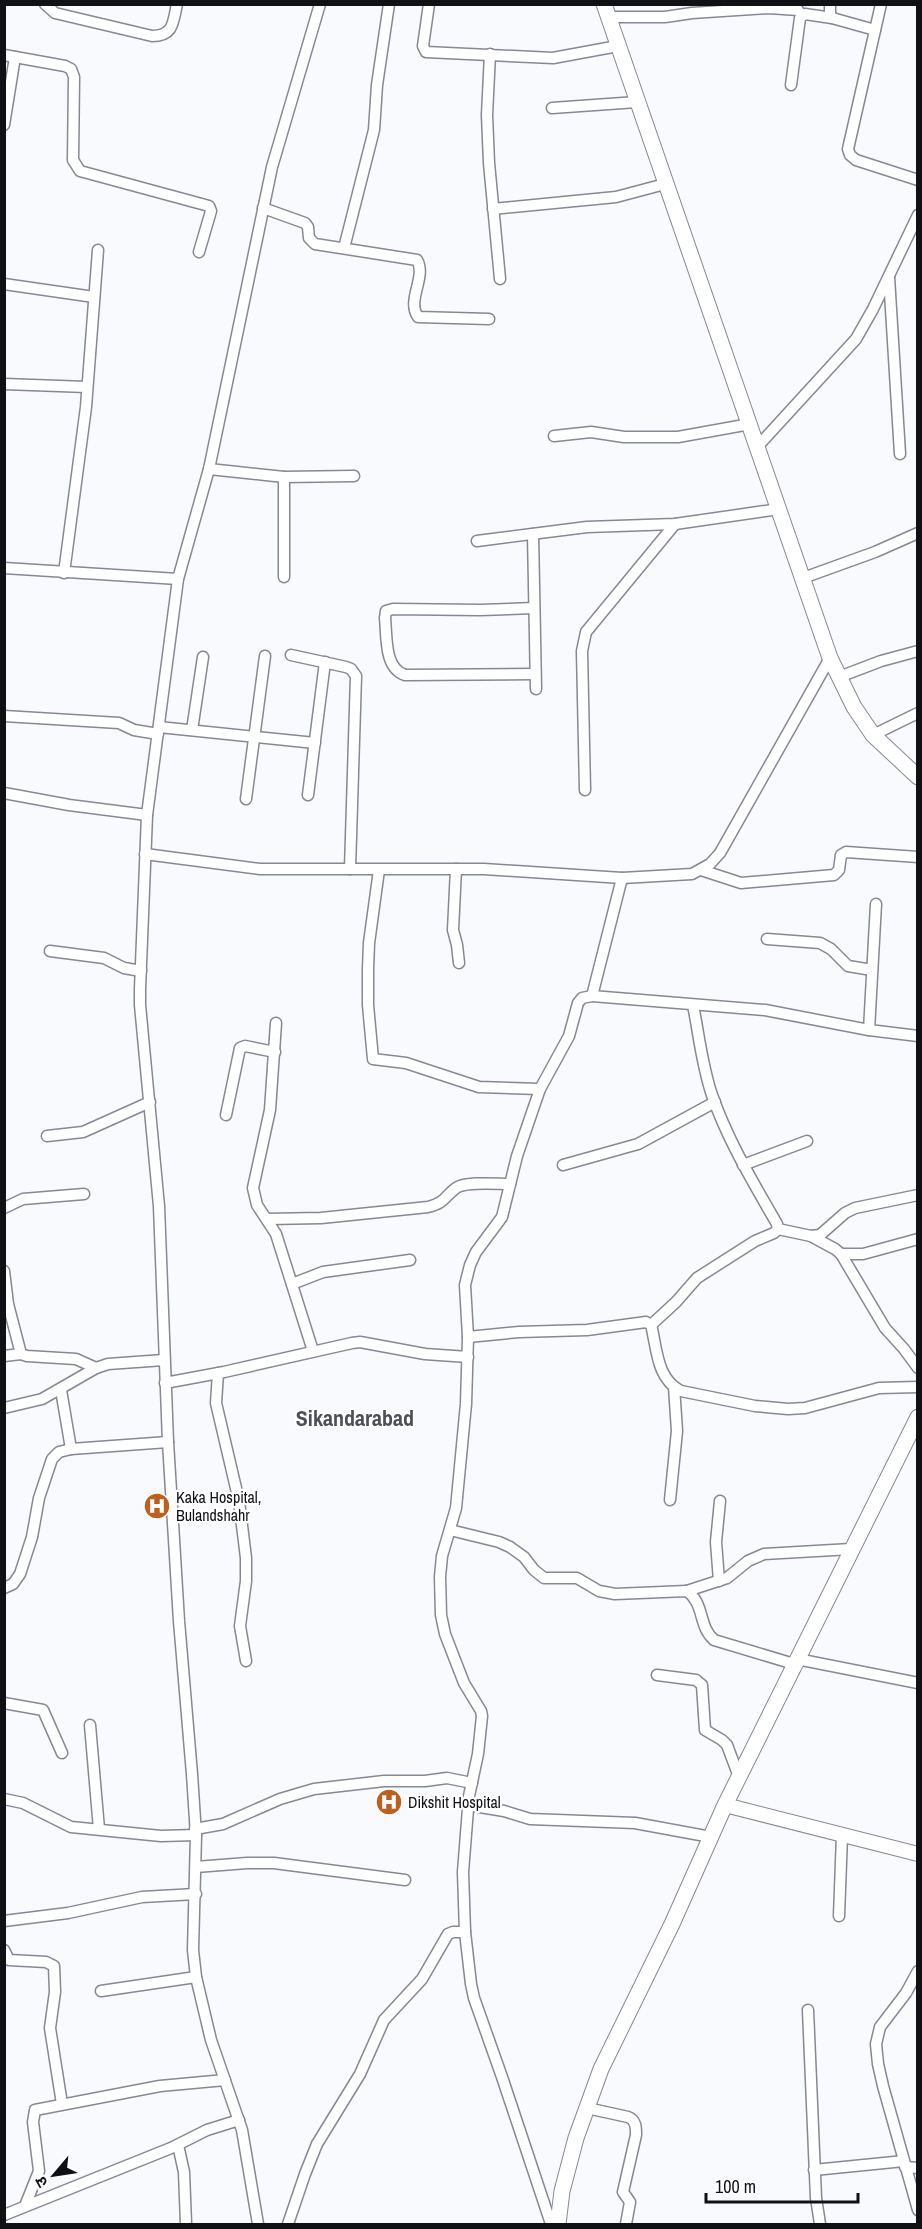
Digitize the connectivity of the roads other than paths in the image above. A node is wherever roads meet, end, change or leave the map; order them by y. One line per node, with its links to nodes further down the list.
1 (45, 4): 2 (street)
2 (177, 4)
3 (320, 4): 23 (street)
4 (389, 4): 26 (street)
5 (429, 4): 15 (street)
6 (830, 4): 12 (street)
7 (881, 4): 13 (street)
8 (768, 6): 9 (street); 10 (street)
9 (736, 7): 11 (street)
10 (799, 10): 12 (street); 17 (street)
11 (606, 11): 14 (main road)
12 (832, 18): 13 (street)
13 (875, 30): 21 (street)
14 (618, 46): 15 (street); 18 (main road)
15 (490, 54): 24 (street)
16 (10, 56): 20 (street); 28 (street)
17 (791, 85)
18 (638, 102): 19 (street); 22 (main road)
19 (552, 108)
20 (4, 125)
21 (918, 180)
22 (665, 184): 24 (street); 36 (main road)
23 (264, 208): 26 (street); 40 (street)
24 (493, 209): 30 (street)
25 (918, 215): 29 (street)
26 (344, 248): 33 (street)
27 (98, 250): 32 (street)
28 (200, 252)
29 (889, 273): 38 (street); 39 (street)
30 (500, 279)
31 (4, 284): 32 (street)
32 (94, 297): 35 (street)
33 (489, 319)
34 (4, 384): 35 (street)
35 (87, 387): 49 (street)
36 (750, 424): 37 (street); 38 (main road)
37 (554, 436)
38 (758, 447): 43 (main road)
39 (900, 453)
40 (209, 469): 42 (street); 52 (street)
41 (354, 476): 42 (street)
42 (284, 477): 50 (street)
43 (779, 509): 44 (street); 51 (main road)
44 (675, 524): 46 (street); 71 (street)
45 (918, 533): 51 (street)
46 (532, 534): 47 (street); 53 (street)
47 (477, 541)
48 (4, 568): 49 (street)
49 (64, 573): 52 (street)
50 (284, 577)
51 (803, 578): 58 (main road)
52 (178, 579): 65 (street)
53 (534, 608): 60 (street); 60 (street)
54 (918, 651): 61 (street)
55 (291, 655): 59 (street)
56 (265, 656): 68 (street)
57 (203, 657): 66 (street)
58 (830, 658): 61 (main road); 81 (street)
59 (325, 662): 69 (street); 78 (street)
60 (535, 674): 62 (street)
61 (839, 677): 67 (main road)
62 (536, 689)
63 (918, 713): 67 (street)
64 (4, 716): 65 (street)
65 (158, 730): 66 (street); 75 (street)
66 (192, 730): 68 (street)
67 (873, 735): 70 (main road)
68 (255, 737): 69 (street); 74 (street)
69 (315, 743): 73 (street)
70 (918, 777)
71 (585, 790)
72 (4, 793): 75 (street)
73 (308, 795)
74 (246, 799)
75 (147, 815): 76 (street)
76 (145, 854): 78 (street); 88 (street)
77 (918, 857): 81 (street)
78 (350, 869): 79 (street)
79 (379, 870): 80 (street); 95 (street)
80 (456, 870): 82 (street); 86 (street)
81 (701, 870): 82 (street)
82 (622, 878): 89 (street)
83 (876, 904): 87 (street)
84 (767, 939): 87 (street)
85 (50, 951): 88 (street)
86 (459, 963)
87 (872, 970): 92 (street)
88 (141, 971): 96 (street)
89 (592, 996): 90 (street); 95 (street)
90 (693, 1005): 92 (street); 97 (street)
91 (276, 1023): 94 (street)
92 (869, 1030): 93 (street)
93 (918, 1036)
94 (275, 1052): 98 (street); 107 (street)
95 (540, 1089): 103 (street)
96 (150, 1102): 99 (street); 121 (street)
97 (715, 1102): 101 (street); 102 (street)
98 (226, 1115)
99 (47, 1136)
100 (807, 1141): 102 (street)
101 (563, 1164)
102 (743, 1165): 108 (street)
103 (510, 1184): 107 (street); 116 (street)
104 (84, 1194): 106 (street)
105 (918, 1196): 109 (street)
106 (4, 1208)
107 (267, 1220): 114 (street)
108 (778, 1229): 109 (street); 115 (street)
109 (811, 1236): 111 (street)
110 (918, 1239): 111 (street)
111 (841, 1254): 123 (street)
112 (410, 1260): 114 (street)
113 (4, 1271): 118 (street)
114 (292, 1284): 117 (street)
115 (651, 1326): 116 (street); 127 (street)
116 (468, 1337): 120 (street)
117 (313, 1351): 120 (street); 124 (street)
118 (21, 1354): 119 (street); 122 (street)
119 (4, 1356)
120 (468, 1357): 135 (street)
121 (164, 1360): 122 (street); 125 (street)
122 (96, 1368): 128 (street)
123 (918, 1368)
124 (218, 1373): 125 (street); 140 (street)
125 (165, 1383): 131 (street)
126 (918, 1386): 127 (street)
127 (674, 1388): 133 (street)
128 (61, 1390): 129 (street); 132 (street)
129 (4, 1408)
130 (918, 1417): 136 (main road)
131 (168, 1442): 132 (street); 153 (street)
132 (71, 1449): 138 (street)
133 (670, 1500)
134 (720, 1501): 137 (street)
135 (450, 1530): 139 (street); 148 (street)
136 (851, 1549): 137 (street); 141 (main road)
137 (720, 1581): 139 (street)
138 (4, 1588)
139 (687, 1591): 141 (street)
140 (246, 1661)
141 (796, 1661): 143 (street); 147 (main road)
142 (657, 1675): 147 (street)
143 (918, 1683)
144 (4, 1703): 146 (street)
145 (90, 1725): 152 (street)
146 (62, 1753)
147 (738, 1777): 151 (main road)
148 (472, 1783): 150 (street); 153 (street)
149 (4, 1799): 152 (street)
150 (468, 1805): 155 (street); 162 (street)
151 (725, 1805): 154 (street); 155 (main road)
152 (99, 1829): 153 (street)
153 (196, 1832): 157 (street)
154 (842, 1835): 156 (street); 160 (street)
155 (711, 1837): 170 (main road)
156 (918, 1854)
157 (196, 1867): 158 (street); 159 (street)
158 (405, 1880)
159 (196, 1894): 161 (street); 165 (street)
160 (839, 1916)
161 (4, 1921)
162 (465, 1932): 181 (street); 182 (street)
163 (4, 1950): 169 (street)
164 (918, 1971): 173 (street)
165 (196, 1977): 166 (street); 168 (street)
166 (100, 1991)
167 (808, 2010): 175 (street)
168 (225, 2080): 169 (street); 171 (street)
169 (62, 2104): 176 (street)
170 (587, 2108): 183 (main road); 184 (street)
171 (239, 2120): 172 (street); 180 (street)
172 (178, 2145): 176 (street); 179 (street)
173 (904, 2164): 174 (street); 175 (street); 177 (street)
174 (918, 2168)
175 (814, 2170): 185 (street)
176 (25, 2206): 178 (street)
177 (918, 2210)
178 (4, 2215)
179 (186, 2224)
180 (258, 2224)
181 (288, 2224)
182 (551, 2224)
183 (558, 2224)
184 (626, 2224)
185 (820, 2224)

